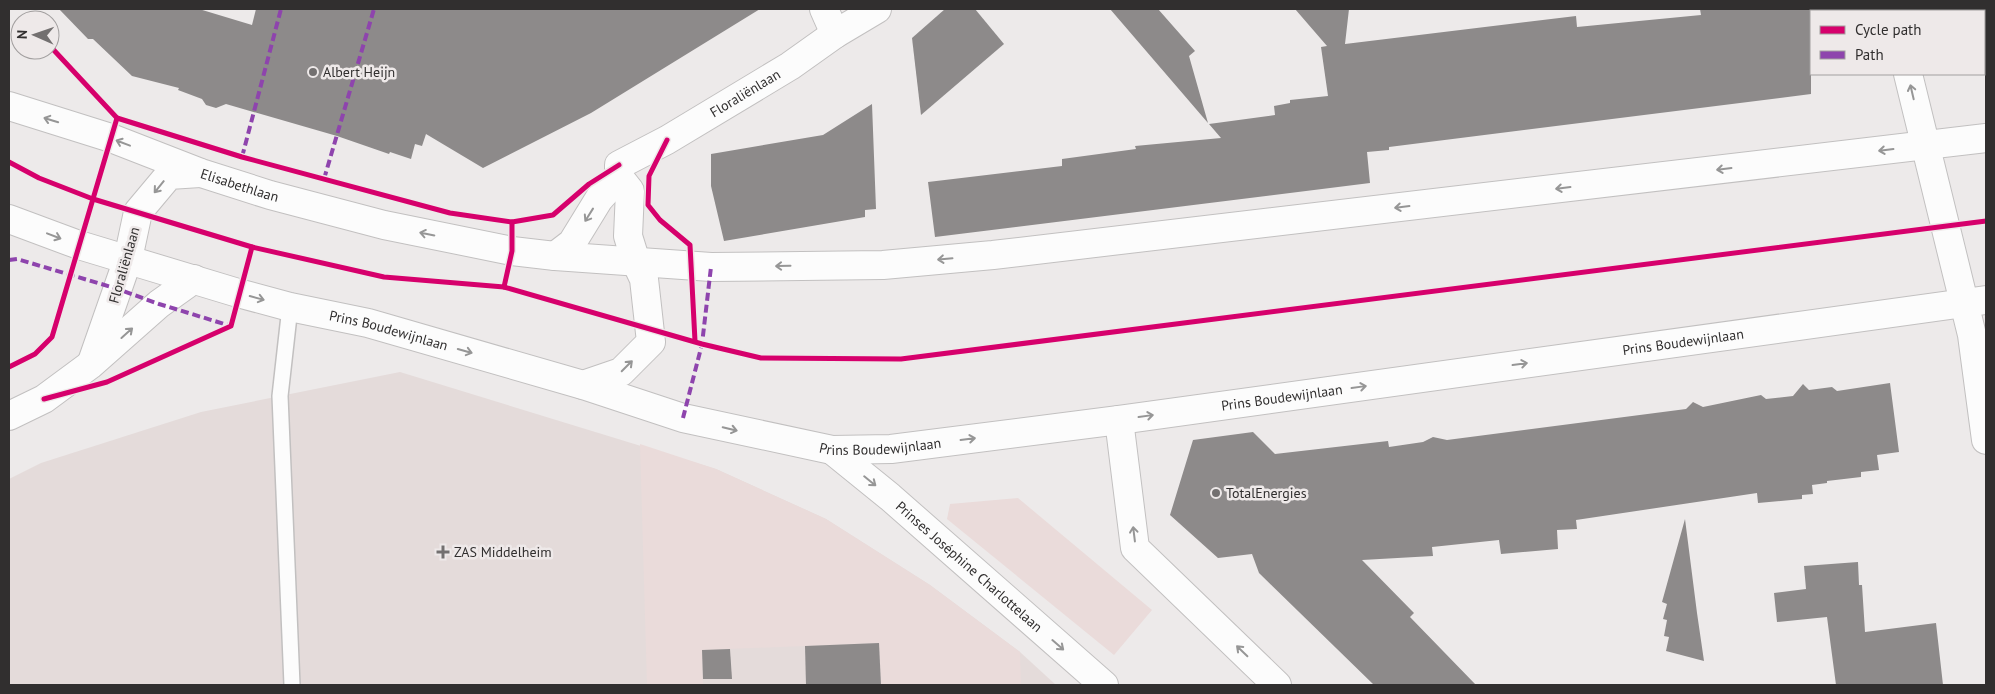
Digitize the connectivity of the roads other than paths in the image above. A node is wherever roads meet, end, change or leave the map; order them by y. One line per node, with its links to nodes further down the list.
1 (824, 9): 3 (main road)
2 (877, 9): 3 (main road, Floraliënlaan)
3 (835, 34): 9 (main road, Floraliënlaan)
4 (1908, 75): 7 (main road, one-way to 4)
5 (9, 106): 8 (main road, Elisabethlaan, one-way to 5)
6 (1986, 138): 7 (main road)
7 (1924, 145): 13 (main road, one-way to 13); 15 (main road)
8 (201, 173): 11 (main road, Elisabethlaan, one-way to 8); 12 (main road, Floraliënlaan, one-way to 12)
9 (619, 177): 11 (main road, Floraliënlaan, one-way to 11); 13 (main road)
10 (9, 219): 12 (main road, one-way to 12)
11 (555, 256): 13 (main road)
12 (128, 259): 14 (main road); 17 (main road, Floraliënlaan)
13 (636, 262): 18 (main road, one-way to 13)
14 (194, 279): 16 (main road, Prins Boudewijnlaan, one-way to 16); 17 (main road, one-way to 14)
15 (1974, 302): 20 (main road, Prins Boudewijnlaan, one-way to 15); 21 (main road)
16 (290, 307): 18 (main road, Prins Boudewijnlaan, one-way to 18); 23 (lane)
17 (90, 365): 19 (main road)
18 (583, 385): 22 (main road, Prins Boudewijnlaan, one-way to 22)
19 (9, 416)
20 (1119, 420): 22 (main road, Prins Boudewijnlaan, one-way to 20); 25 (main road, one-way to 20)
21 (1986, 440)
22 (832, 450): 24 (main road, Prinses Joséphine Charlottelaan, one-way to 24)
23 (292, 685)
24 (1104, 685)
25 (1277, 685)

